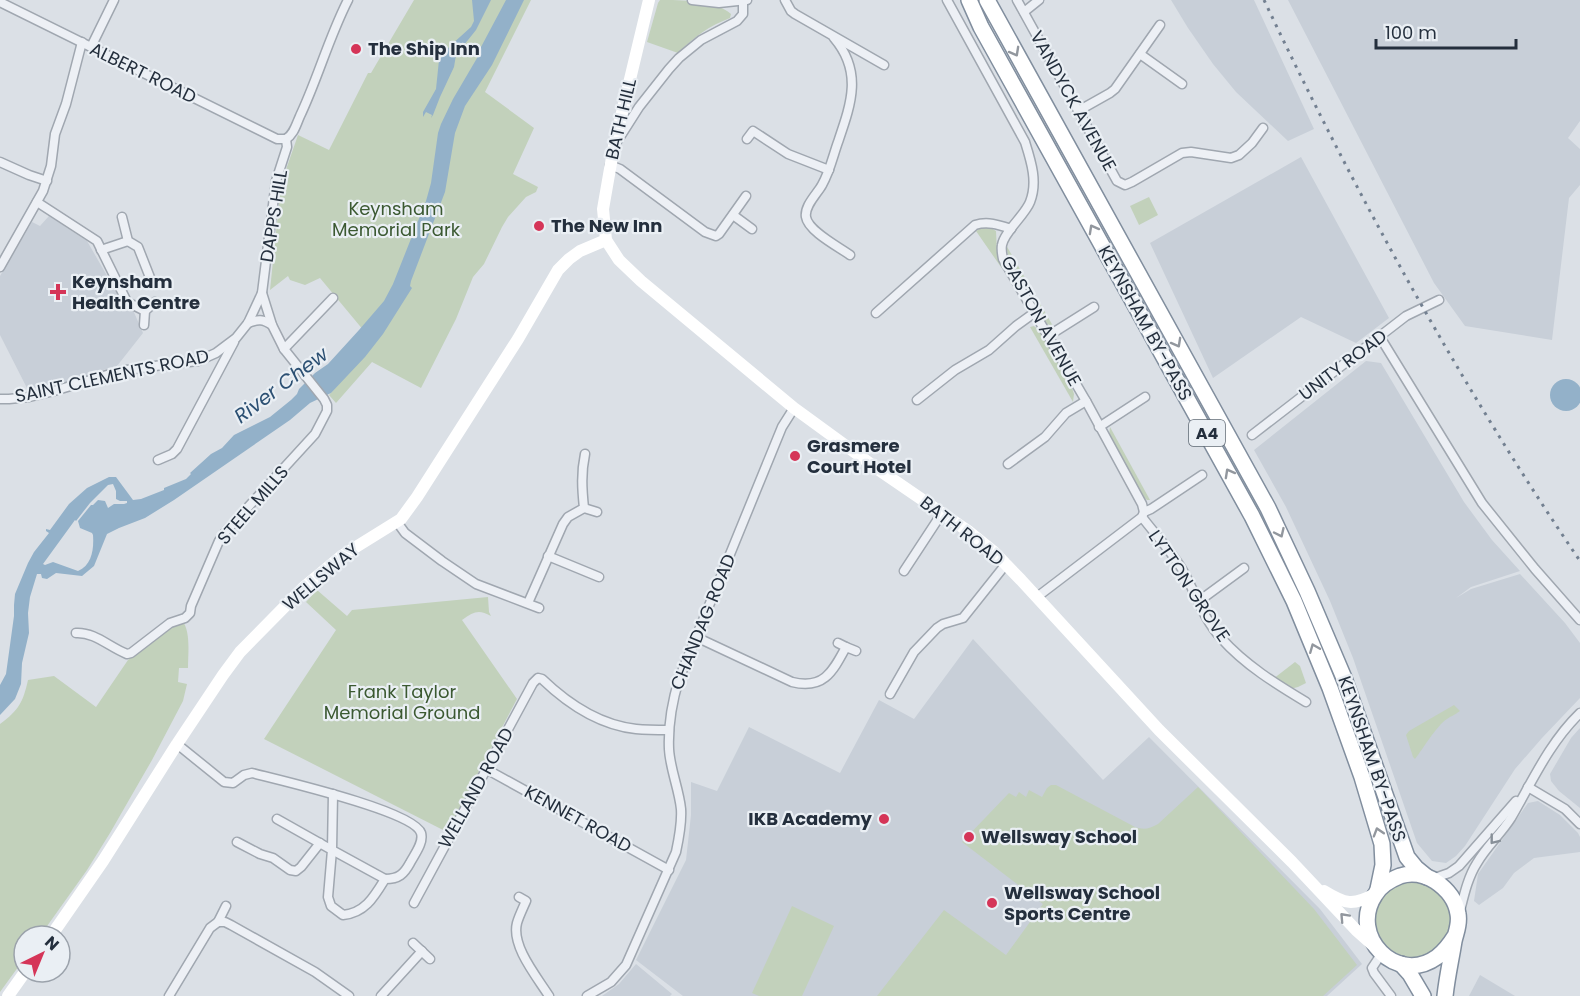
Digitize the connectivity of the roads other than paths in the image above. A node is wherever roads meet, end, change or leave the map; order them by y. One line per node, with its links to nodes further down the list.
1 (114, 0): 17 (street)
2 (348, 0): 23 (street)
3 (649, 0): 25 (main road, BATH HILL)
4 (692, 0): 5 (street)
5 (745, 0): 25 (street)
6 (785, 0): 15 (street)
7 (947, 0): 35 (street, GASTON AVENUE)
8 (969, 0): 103 (highway, KEYNSHAM BY-PASS / A4, one-way to 8)
9 (987, 0): 100 (highway, KEYNSHAM BY-PASS / A4, one-way to 100)
10 (1017, 0): 13 (street, VANDYCK AVENUE)
11 (1039, 0): 13 (street)
12 (0, 2): 16 (street, ALBERT ROAD)
13 (1024, 12): 21 (street, VANDYCK AVENUE)
14 (1160, 25): 18 (street)
15 (834, 38): 19 (street); 28 (street)
16 (82, 42): 17 (street, ALBERT ROAD); 29 (street)
17 (91, 47): 23 (street, ALBERT ROAD)
18 (1140, 54): 20 (street); 21 (street)
19 (884, 65)
20 (1182, 84)
21 (1078, 111): 22 (street, VANDYCK AVENUE)
22 (1263, 128)
23 (286, 139): 42 (street, DAPPS HILL)
24 (747, 139): 28 (street)
25 (614, 146): 27 (main road, BATH HILL)
26 (0, 162): 29 (street)
27 (610, 165): 32 (street); 36 (main road, BATH HILL)
28 (829, 170): 39 (street)
29 (47, 181): 31 (street)
30 (746, 196): 32 (street)
31 (37, 202): 38 (street); 40 (street)
32 (733, 214): 34 (street)
33 (122, 217): 37 (street)
34 (752, 229)
35 (1011, 229): 48 (street); 49 (street, GASTON AVENUE)
36 (606, 240): 61 (main road, BATH ROAD); 72 (main road, WELLSWAY)
37 (128, 241): 38 (street); 41 (street)
38 (101, 250): 47 (street)
39 (850, 255)
40 (0, 267)
41 (151, 280)
42 (262, 293): 50 (street, DAPPS HILL); 52 (street, DAPPS HILL)
43 (333, 298): 56 (street)
44 (1439, 300): 54 (street, UNITY ROAD)
45 (155, 302): 47 (street)
46 (1094, 307): 53 (street)
47 (145, 311): 51 (street)
48 (876, 313)
49 (1034, 313): 53 (street, GASTON AVENUE); 59 (street)
50 (248, 323): 52 (street); 55 (street, SAINT CLEMENTS ROAD)
51 (144, 325)
52 (272, 325): 56 (street, STEEL MILLS)
53 (1048, 336): 60 (street, GASTON AVENUE)
54 (1380, 337): 63 (street, UNITY ROAD); 82 (street)
55 (237, 338): 58 (street, SAINT CLEMENTS ROAD); 65 (street)
56 (284, 349): 83 (street, STEEL MILLS)
57 (1145, 397): 62 (street)
58 (0, 399)
59 (917, 400)
60 (1086, 401): 62 (street, GASTON AVENUE); 66 (street)
61 (794, 408): 70 (main road, BATH ROAD); 84 (street, CHANDAG ROAD)
62 (1099, 427): 71 (street, GASTON AVENUE)
63 (1252, 435)
64 (585, 454): 68 (street)
65 (158, 460)
66 (1008, 464)
67 (1202, 475): 71 (street)
68 (584, 508): 69 (street); 73 (street)
69 (597, 512)
70 (942, 513): 74 (main road, BATH ROAD); 76 (street)
71 (1143, 515): 78 (street); 79 (street, LYTTON GROVE)
72 (397, 522): 80 (street); 90 (main road, WELLSWAY)
73 (548, 556): 77 (street); 80 (street)
74 (1006, 564): 78 (main road, BATH ROAD); 86 (street)
75 (1244, 568): 79 (street)
76 (904, 571)
77 (599, 577)
78 (1037, 597): 102 (main road, BATH ROAD)
79 (1199, 601): 87 (street, LYTTON GROVE)
80 (528, 603): 81 (street)
81 (539, 608)
82 (1580, 620)
83 (76, 633)
84 (696, 637): 85 (street); 89 (street, CHANDAG ROAD)
85 (856, 651)
86 (890, 694)
87 (1306, 702)
88 (1580, 713): 92 (street)
89 (669, 730): 91 (street, WELLAND ROAD); 99 (street, CHANDAG ROAD)
90 (177, 744): 93 (street); 109 (main road, WELLSWAY)
91 (486, 769): 99 (street, KENNET ROAD); 105 (street, WELLAND ROAD)
92 (1527, 789): 95 (street); 100 (street); 107 (street, one-way to 107)
93 (333, 794): 98 (street); 101 (street)
94 (277, 819): 97 (street)
95 (1580, 824)
96 (237, 842): 97 (street)
97 (320, 843): 98 (street)
98 (332, 850): 101 (street); 101 (street)
99 (669, 870): 120 (street, CHANDAG ROAD)
100 (1429, 878): 103 (highway); 107 (highway, A4)
101 (385, 879)
102 (1313, 884): 103 (main road, BATH ROAD); 113 (main road, BATH ROAD, one-way to 102)
103 (1377, 892): 113 (highway, A4)
104 (526, 901): 119 (street)
105 (414, 903)
106 (226, 906): 108 (street)
107 (1459, 915): 110 (highway)
108 (218, 922): 116 (street); 117 (street)
109 (59, 924)
110 (1455, 936): 115 (highway); 123 (highway)
111 (413, 943): 112 (street)
112 (422, 951): 114 (street); 118 (street)
113 (1379, 951): 115 (highway); 121 (street)
114 (430, 958)
115 (1401, 964): 122 (highway)
116 (168, 996)
117 (349, 996)
118 (381, 996)
119 (549, 996)
120 (587, 996)
121 (1391, 996)
122 (1423, 996)
123 (1445, 996)

